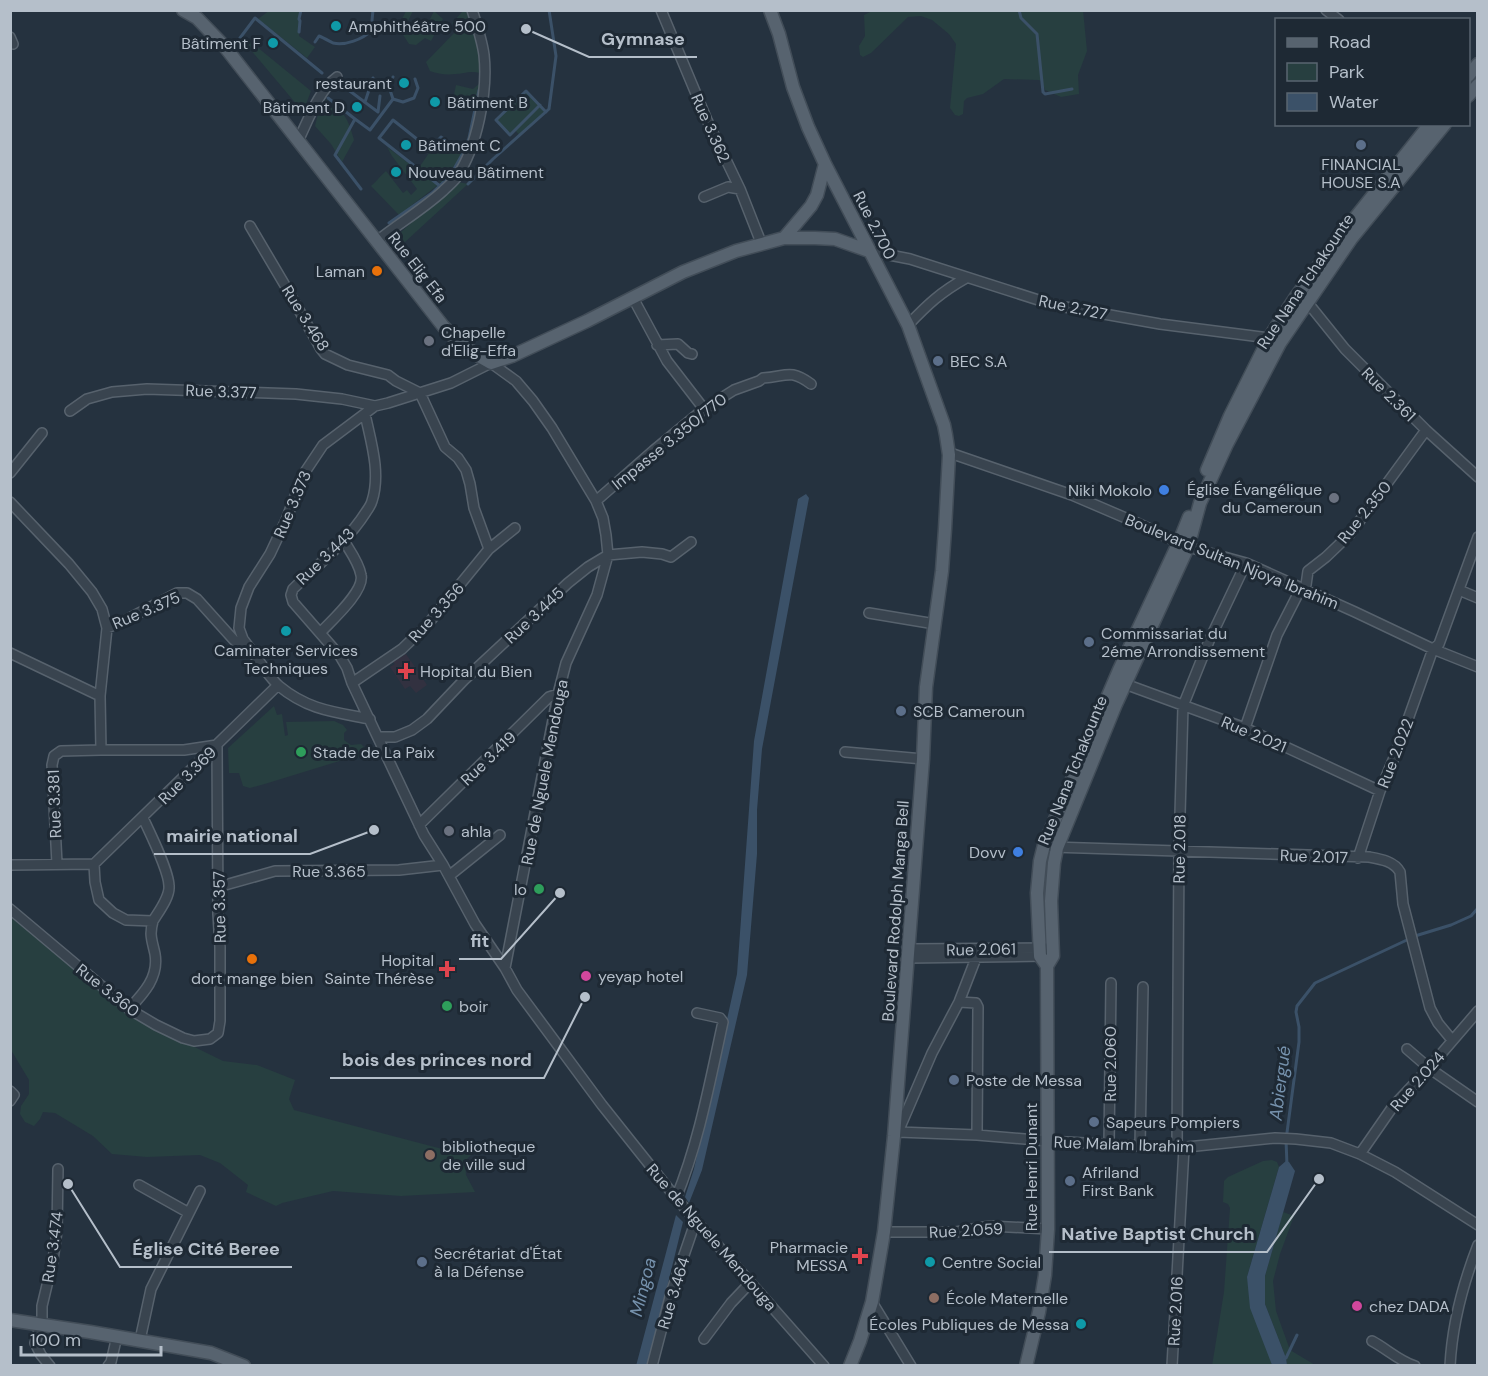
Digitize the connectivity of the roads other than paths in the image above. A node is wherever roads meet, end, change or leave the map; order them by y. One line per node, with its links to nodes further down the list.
1 (183, 10): 8 (main road, Rue Elig Efa)
2 (472, 10): 14 (street)
3 (661, 10): 10 (street, Rue 3.362)
4 (770, 10): 9 (main road, Rue 2.700)
5 (337, 77): 8 (street)
6 (1428, 126): 21 (main road, Rue Nana Tchakounte)
7 (1443, 126): 19 (main road, Rue Nana Tchakounte)
8 (298, 141): 14 (main road, Rue Elig Efa)
9 (825, 164): 13 (main road); 16 (main road, Rue 2.700)
10 (740, 189): 11 (street); 15 (street, Rue 3.362)
11 (704, 197)
12 (250, 226): 26 (street, Rue 3.468)
13 (784, 238): 15 (main road); 16 (main road)
14 (376, 241): 24 (main road, Rue Elig Efa)
15 (762, 245): 18 (main road)
16 (869, 251): 17 (street, Rue 2.727); 20 (main road, Rue 2.700)
17 (966, 278): 20 (street); 21 (street, Rue 2.727)
18 (633, 298): 22 (street); 24 (main road)
19 (1308, 303): 21 (main road, Rue Nana Tchakounte); 31 (street, Rue 2.361)
20 (908, 325): 33 (main road, Rue 2.700)
21 (1274, 341): 42 (main road, Rue Nana Tchakounte)
22 (657, 345): 23 (street); 28 (street)
23 (692, 354)
24 (491, 363): 26 (street, Rue 3.373); 36 (street, Rue de Nguele Mendouga)
25 (811, 384): 28 (street, Impasse 3.350/770)
26 (420, 393): 27 (street, Rue 3.373); 43 (street)
27 (375, 406): 29 (street, Rue 3.377); 30 (street, Rue 3.373)
28 (704, 410): 36 (street, Impasse 3.350/770)
29 (70, 411)
30 (365, 414): 40 (street, Rue 3.443); 56 (street, Rue 3.373)
31 (1426, 430): 35 (street, Rue 2.361); 46 (street, Rue 2.350)
32 (42, 433): 34 (street)
33 (949, 454): 42 (street, Boulevard Sultan Njoya Ibrahim); 50 (main road, Boulevard Rodolph Manga Bell)
34 (10, 473)
35 (1478, 477)
36 (596, 501): 44 (street, Rue de Nguele Mendouga)
37 (10, 502): 51 (street, Rue 3.375)
38 (515, 528): 43 (street, Rue 3.356)
39 (1478, 537): 47 (street, Rue 2.022)
40 (344, 541): 52 (street); 52 (street, Rue 3.443)
41 (691, 542): 44 (street)
42 (1183, 544): 45 (street, Boulevard Sultan Njoya Ibrahim); 58 (main road, Rue Nana Tchakounte); 62 (main road, Rue Nana Tchakounte)
43 (489, 549): 57 (street, Rue 3.356)
44 (608, 555): 60 (street, Rue de Nguele Mendouga); 66 (street, Rue 3.445)
45 (1246, 563): 46 (street, Boulevard Sultan Njoya Ibrahim); 63 (street, Rue 2.018)
46 (1301, 588): 53 (street, Boulevard Sultan Njoya Ibrahim); 65 (street, Rue 2.350)
47 (1459, 590): 48 (street); 53 (street, Rue 2.022)
48 (1478, 598)
49 (869, 614): 50 (street)
50 (935, 624): 70 (main road, Boulevard Rodolph Manga Bell)
51 (107, 628): 56 (street, Rue 3.375); 61 (street)
52 (320, 633): 57 (street, Rue 3.443)
53 (1433, 649): 55 (street, Boulevard Sultan Njoya Ibrahim); 71 (street, Rue 2.022)
54 (10, 652): 61 (street)
55 (1478, 667)
56 (264, 668): 59 (street, Rue 3.375)
57 (351, 682): 64 (street)
58 (1125, 684): 62 (main road, Rue Nana Tchakounte); 63 (street, Rue 2.021)
59 (278, 685): 64 (street, Rue 3.375); 67 (street, Rue 3.369)
60 (558, 694): 73 (street, Rue 3.419); 90 (street, Rue de Nguele Mendouga)
61 (100, 696): 68 (street)
62 (1111, 702): 75 (main road, Rue Nana Tchakounte); 76 (main road, Rue Nana Tchakounte)
63 (1183, 706): 65 (street, Rue 2.021); 77 (street, Rue 2.018)
64 (370, 719): 66 (street)
65 (1245, 728): 71 (street, Rue 2.021)
66 (378, 737): 73 (street)
67 (217, 745): 68 (street); 72 (street, Rue 3.369); 84 (street, Rue 3.357)
68 (101, 750): 79 (street, Rue 3.381)
69 (845, 752): 70 (street)
70 (923, 759): 87 (main road, Boulevard Rodolph Manga Bell)
71 (1380, 791): 78 (street, Rue 2.022)
72 (143, 818): 80 (street, Rue 3.369); 86 (street)
73 (419, 825): 82 (street)
74 (500, 835): 83 (street)
75 (1044, 845): 76 (street, Rue 2.017); 88 (main road, Rue Nana Tchakounte)
76 (1058, 848): 77 (street, Rue 2.017); 88 (main road, Rue Nana Tchakounte)
77 (1179, 851): 78 (street, Rue 2.017); 107 (street, Rue 2.018)
78 (1358, 858): 98 (street, Rue 2.017)
79 (57, 864): 80 (street); 81 (street)
80 (94, 864): 86 (street)
81 (10, 865)
82 (443, 866): 83 (street); 84 (street, Rue 3.365)
83 (449, 876): 90 (street)
84 (218, 887): 97 (street, Rue 3.357)
85 (10, 909): 94 (street, Rue 3.360)
86 (153, 921): 94 (street)
87 (909, 954): 88 (street, Rue 2.061); 89 (street, Rue 2.061); 102 (main road, Boulevard Rodolph Manga Bell)
88 (1046, 955): 89 (street, Rue 2.061); 104 (main road, Rue Henri Dunant)
89 (975, 958): 93 (street)
90 (506, 969): 112 (street, Rue de Nguele Mendouga)
91 (1111, 983): 105 (street, Rue 2.060)
92 (1143, 987): 106 (street)
93 (959, 1002): 102 (street); 103 (street)
94 (129, 1009): 97 (street, Rue 3.360)
95 (1478, 1011): 98 (street, Rue 2.024)
96 (697, 1013): 112 (street)
97 (218, 1033)
98 (1452, 1040): 100 (street, Rue 2.024)
99 (1407, 1049): 100 (street)
100 (1429, 1068): 101 (street); 108 (street, Rue 2.024)
101 (1478, 1102)
102 (896, 1134): 103 (street, Rue Malam Ibrahim); 117 (main road, Boulevard Rodolph Manga Bell)
103 (977, 1135): 104 (street, Rue Malam Ibrahim)
104 (1048, 1141): 105 (street, Rue Malam Ibrahim); 116 (main road, Rue Henri Dunant)
105 (1109, 1145): 106 (street, Rue Malam Ibrahim)
106 (1140, 1146): 107 (street, Rue Malam Ibrahim)
107 (1180, 1148): 108 (street, Rue Malam Ibrahim); 135 (street, Rue 2.016)
108 (1360, 1154): 115 (street, Rue Malam Ibrahim)
109 (58, 1169): 122 (street, Rue 3.474)
110 (139, 1185): 113 (street)
111 (200, 1191): 113 (street)
112 (678, 1200): 114 (street, Rue de Nguele Mendouga)
113 (189, 1213): 125 (street)
114 (694, 1218): 119 (street, Rue de Nguele Mendouga); 130 (street, Rue 3.464)
115 (1478, 1225)
116 (1048, 1229): 117 (street, Rue 2.059); 134 (main road, Rue Henri Dunant)
117 (884, 1232): 120 (main road, Boulevard Rodolph Manga Bell)
118 (1478, 1245): 137 (street)
119 (750, 1283): 124 (street); 131 (street, Rue de Nguele Mendouga)
120 (872, 1302): 132 (main road, Boulevard Rodolph Manga Bell); 133 (street)
121 (10, 1320): 122 (main road)
122 (41, 1325): 123 (main road); 127 (street, Rue 3.474)
123 (117, 1336): 125 (main road); 128 (street)
124 (704, 1339)
125 (140, 1340): 129 (main road)
126 (1372, 1341): 136 (street)
127 (50, 1365)
128 (108, 1365)
129 (244, 1365)
130 (652, 1365)
131 (824, 1365)
132 (850, 1365)
133 (911, 1365)
134 (1026, 1365)
135 (1172, 1365)
136 (1415, 1365)
137 (1450, 1365)

